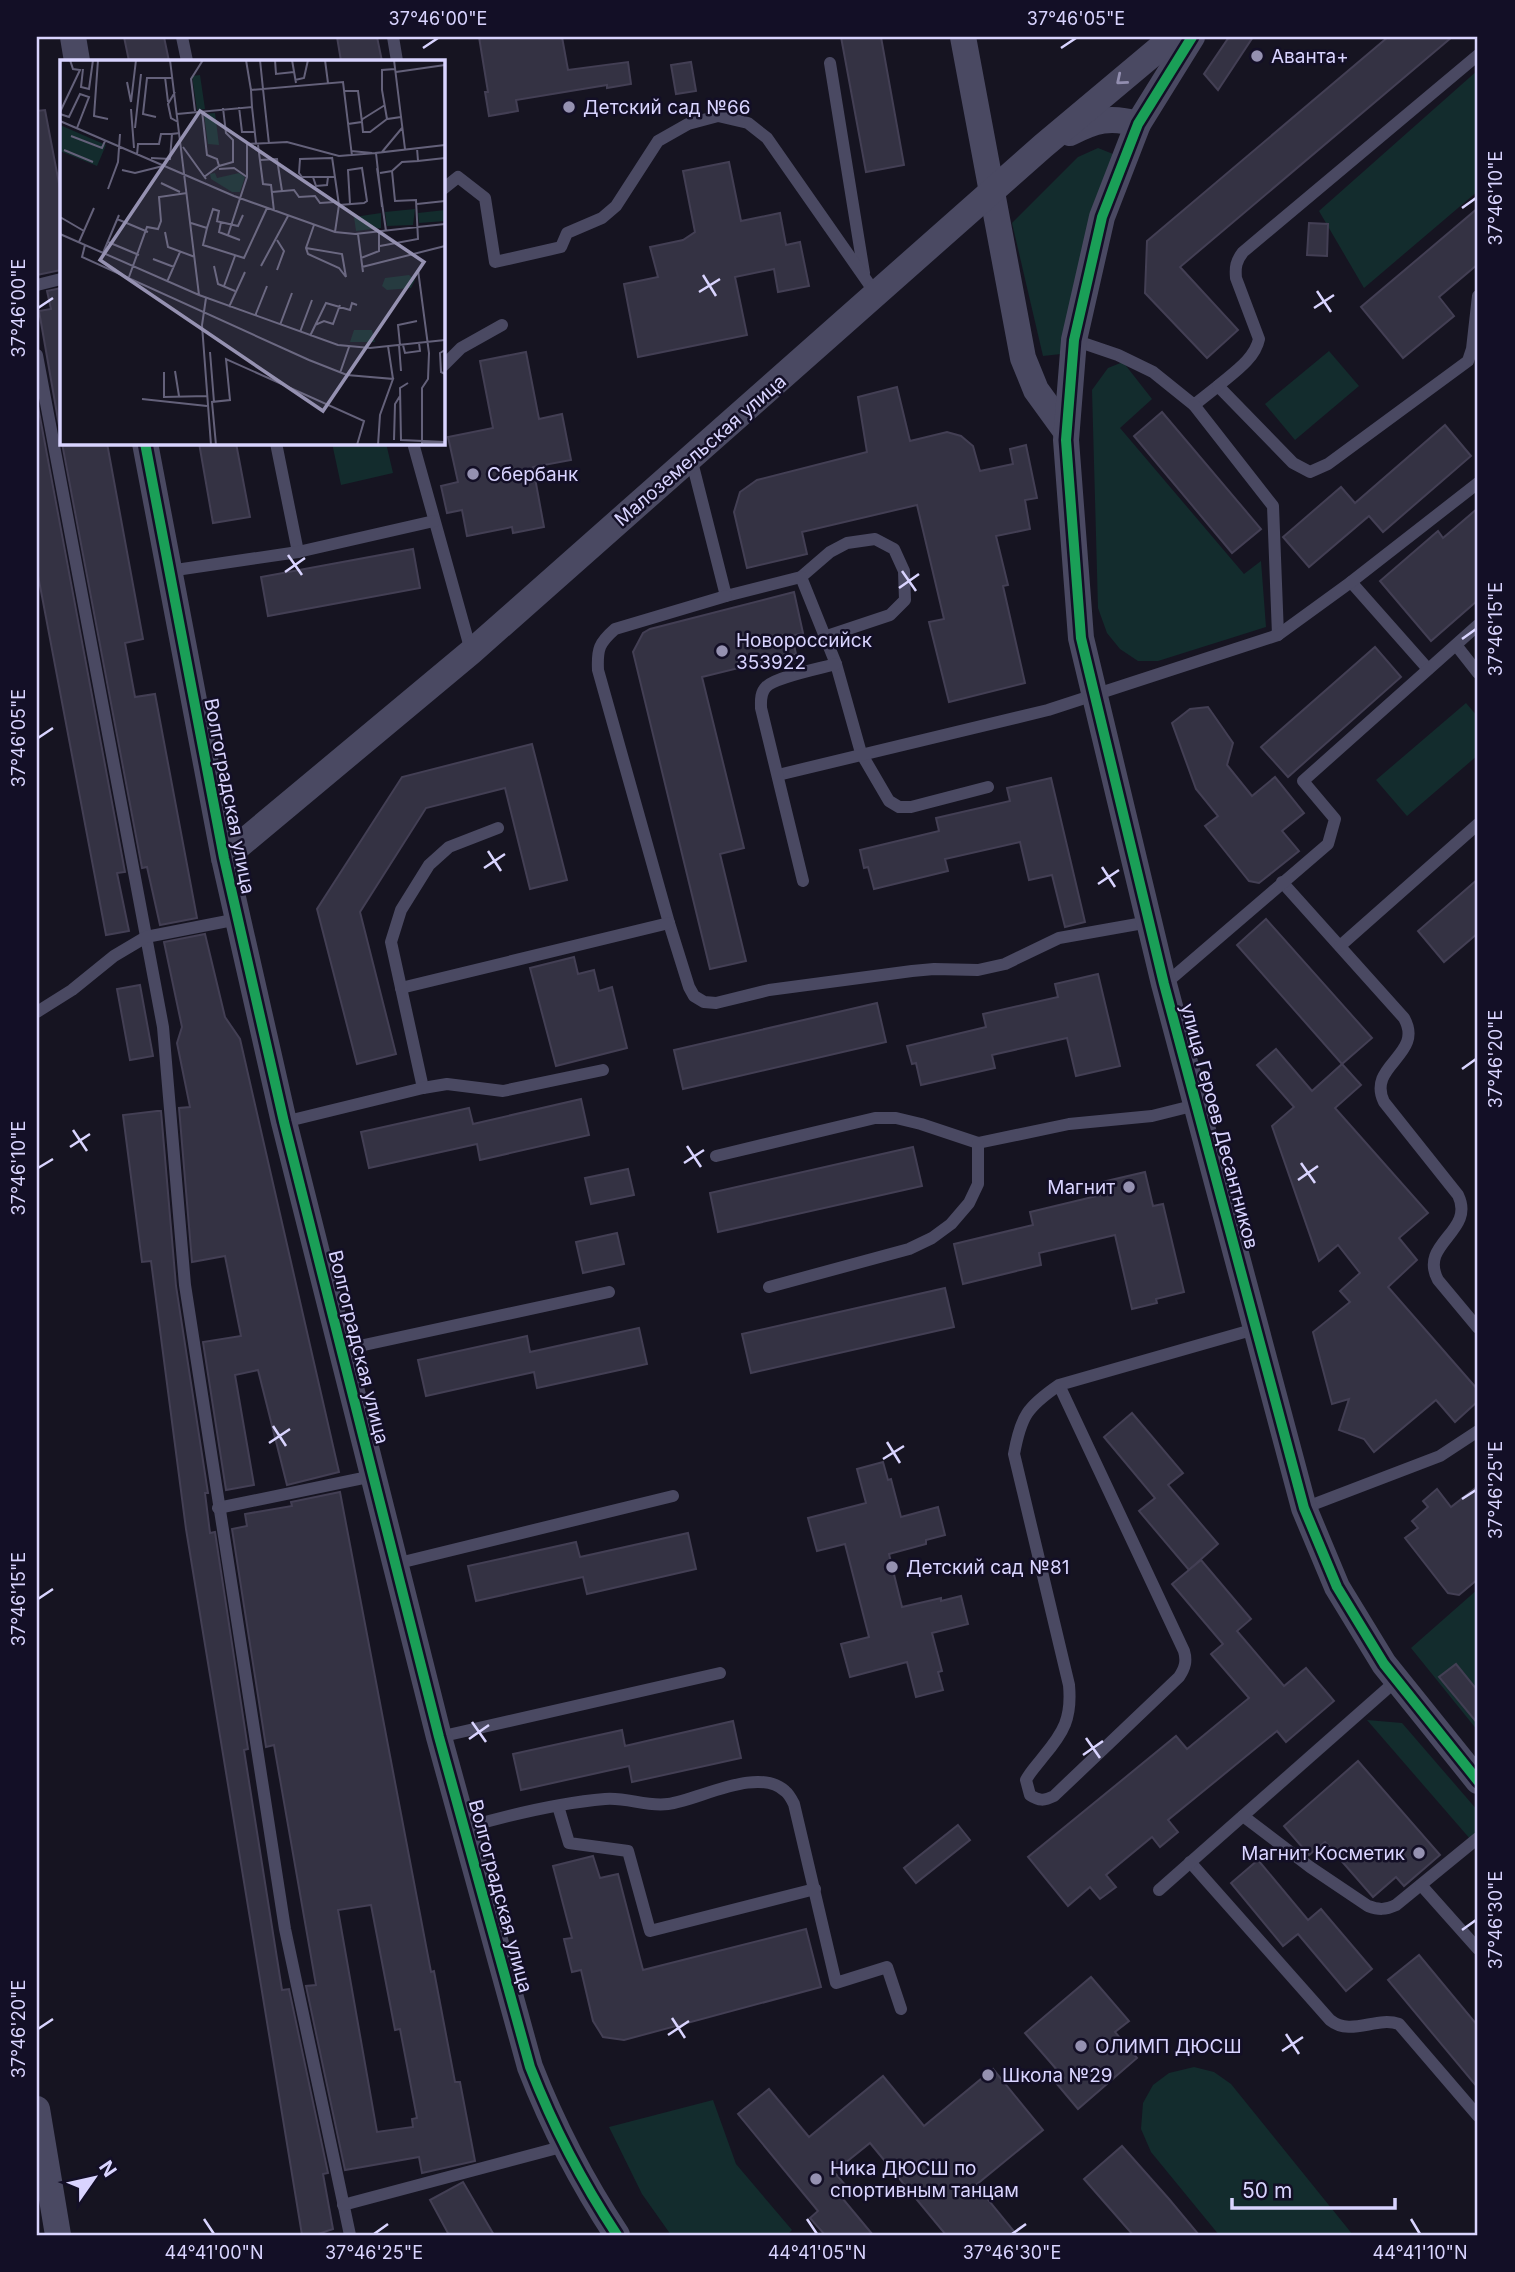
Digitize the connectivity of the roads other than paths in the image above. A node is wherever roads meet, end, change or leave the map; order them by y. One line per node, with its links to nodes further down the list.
1 (73, 37): 8 (street)
2 (182, 37): 9 (lane)
3 (393, 37): 10 (lane)
4 (963, 37): 15 (street)
5 (1173, 37): 13 (street, Малоземельская улица, one-way to 13)
6 (1192, 37): 12 (street, улица Героев Десантников)
7 (1478, 55): 24 (lane)
8 (77, 60)
9 (187, 60)
10 (397, 60)
11 (830, 62): 18 (lane)
12 (1138, 124): 13 (street); 21 (street, улица Героев Десантников)
13 (1043, 146): 15 (street, Малоземельская улица)
14 (444, 188): 18 (lane)
15 (992, 193): 18 (street, Малоземельская улица); 26 (street)
16 (60, 279): 17 (lane)
17 (37, 285)
18 (870, 286): 30 (street, Малоземельская улица)
19 (1478, 296): 24 (lane)
20 (502, 325): 23 (lane)
21 (1074, 340): 25 (lane); 26 (street, улица Героев Десантников)
22 (37, 355): 58 (lane)
23 (444, 365)
24 (1218, 386): 25 (lane)
25 (1194, 405): 39 (lane)
26 (1065, 430): 46 (street, улица Героев Десантников)
27 (145, 444): 34 (street, Волгоградская улица)
28 (276, 444): 33 (lane)
29 (412, 444): 32 (lane)
30 (691, 458): 37 (lane); 42 (street, Малоземельская улица)
31 (1478, 483): 36 (lane)
32 (434, 521): 33 (lane); 42 (lane)
33 (298, 552): 34 (lane)
34 (169, 571): 52 (street, Волгоградская улица)
35 (802, 577): 37 (lane); 40 (lane); 40 (lane)
36 (1351, 582): 39 (lane); 44 (lane)
37 (726, 596): 57 (lane)
38 (1478, 625): 41 (lane)
39 (1278, 635): 46 (lane)
40 (827, 636): 43 (lane)
41 (1455, 645): 44 (lane); 45 (lane)
42 (471, 652): 52 (street, Малоземельская улица)
43 (836, 663): 47 (lane); 48 (lane)
44 (1428, 669): 54 (lane)
45 (1478, 673)
46 (1094, 697): 47 (lane); 56 (street, улица Героев Десантников)
47 (861, 753): 48 (lane); 49 (lane)
48 (778, 775): 53 (lane)
49 (988, 787)
50 (1478, 824): 59 (lane)
51 (498, 828): 61 (lane)
52 (223, 859): 55 (street, Волгоградская улица)
53 (803, 881)
54 (1282, 882): 59 (lane); 60 (lane)
55 (238, 919): 58 (lane); 66 (street, Волгоградская улица)
56 (1149, 922): 57 (lane); 60 (street, улица Героев Десантников)
57 (669, 923): 61 (lane)
58 (146, 937): 62 (lane); 78 (lane)
59 (1340, 946): 71 (lane)
60 (1164, 984): 65 (street, улица Героев Десантников)
61 (401, 988): 64 (lane)
62 (37, 1012)
63 (603, 1070): 64 (lane)
64 (423, 1088): 66 (lane)
65 (1196, 1104): 67 (lane); 72 (street, улица Героев Десантников)
66 (284, 1122): 73 (street, Волгоградская улица)
67 (978, 1143): 68 (lane); 69 (lane)
68 (716, 1156)
69 (769, 1287)
70 (609, 1292): 73 (lane)
71 (1478, 1328)
72 (1255, 1329): 74 (lane); 79 (street, улица Героев Десантников)
73 (341, 1350): 76 (street, Волгоградская улица)
74 (1059, 1385): 74 (lane)
75 (1478, 1431): 79 (lane)
76 (373, 1476): 78 (lane); 80 (street, Волгоградская улица)
77 (673, 1496): 80 (lane)
78 (218, 1508): 98 (lane)
79 (1304, 1508): 82 (street, улица Героев Десантников)
80 (395, 1564): 83 (street, Волгоградская улица)
81 (720, 1673): 83 (lane)
82 (1397, 1680): 84 (street, улица Героев Десантников); 86 (lane)
83 (439, 1737): 87 (street, Волгоградская улица)
84 (1478, 1781)
85 (558, 1806): 87 (lane); 91 (lane); 91 (lane)
86 (1243, 1816): 89 (lane); 90 (lane)
87 (464, 1828): 97 (street, Волгоградская улица)
88 (1478, 1838): 90 (lane)
89 (1190, 1862): 92 (lane); 96 (lane)
90 (1420, 1885): 93 (lane)
91 (814, 1889): 94 (lane)
92 (1158, 1890)
93 (1478, 1949)
94 (901, 2009)
95 (37, 2109): 99 (street)
96 (1478, 2116)
97 (565, 2146): 98 (lane); 101 (street, Волгоградская улица)
98 (343, 2205): 100 (lane)
99 (58, 2235)
100 (351, 2235)
101 (617, 2235)

